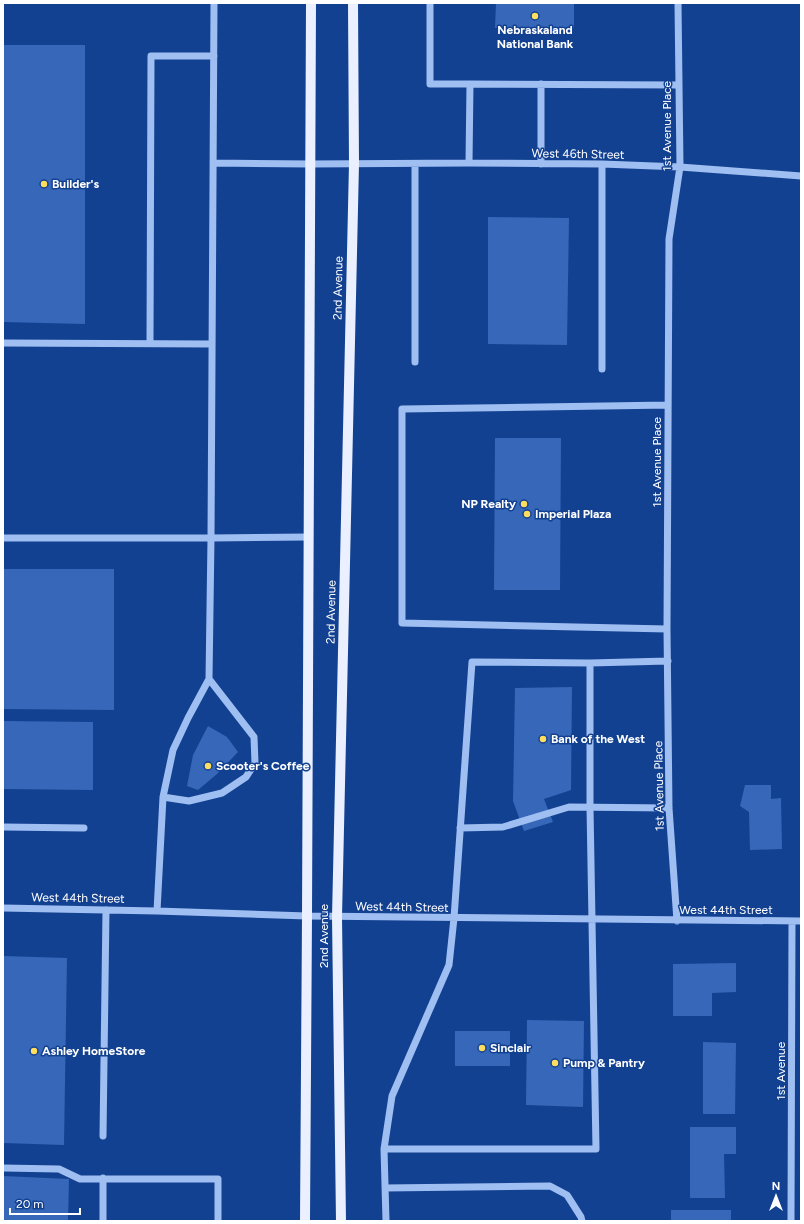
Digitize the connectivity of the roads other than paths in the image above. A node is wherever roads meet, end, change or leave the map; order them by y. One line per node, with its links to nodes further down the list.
1 (214, 3): 6 (street)
2 (311, 3): 12 (main road, 2nd Avenue)
3 (353, 3): 13 (main road, 2nd Avenue)
4 (430, 3): 7 (street)
5 (678, 3): 9 (street, 1st Avenue Place)
6 (214, 56): 10 (street); 20 (street)
7 (470, 84): 8 (street); 11 (street)
8 (541, 84): 9 (street); 15 (street)
9 (678, 85): 17 (street, 1st Avenue Place)
10 (213, 163): 12 (street, West 46th Street); 21 (street)
11 (469, 163): 14 (street, West 46th Street); 15 (street, West 46th Street)
12 (310, 164): 13 (street, West 46th Street); 25 (main road, 2nd Avenue)
13 (354, 164): 14 (street, West 46th Street); 42 (main road, 2nd Avenue)
14 (415, 164): 22 (street)
15 (541, 164): 16 (street, West 46th Street)
16 (602, 164): 17 (street, West 46th Street); 23 (street)
17 (680, 167): 18 (street, West 46th Street); 24 (street, 1st Avenue Place)
18 (801, 176)
19 (3, 343): 20 (street)
20 (150, 343): 21 (street)
21 (212, 344): 27 (street)
22 (415, 362)
23 (602, 369)
24 (668, 405): 28 (street, 1st Avenue Place); 28 (street)
25 (309, 537): 27 (street); 41 (main road, 2nd Avenue)
26 (3, 538): 27 (street)
27 (211, 538): 31 (street)
28 (667, 629): 29 (street, 1st Avenue Place)
29 (668, 662): 30 (street); 34 (street, 1st Avenue Place)
30 (590, 663): 33 (street); 37 (street)
31 (209, 678): 32 (street); 32 (street)
32 (163, 797): 40 (street)
33 (590, 807): 34 (street); 37 (street); 44 (street)
34 (669, 808): 45 (street, 1st Avenue Place)
35 (3, 827): 36 (street)
36 (84, 828)
37 (460, 828): 43 (street)
38 (3, 908): 39 (street, West 44th Street)
39 (106, 910): 40 (street, West 44th Street); 48 (street)
40 (156, 911): 41 (street, West 44th Street)
41 (308, 916): 42 (street, West 44th Street); 56 (main road, 2nd Avenue)
42 (337, 917): 43 (street, West 44th Street); 57 (main road, 2nd Avenue)
43 (454, 918): 44 (street, West 44th Street); 49 (street)
44 (592, 920): 45 (street, West 44th Street); 49 (street)
45 (676, 921): 46 (street, West 44th Street)
46 (792, 921): 47 (street, West 44th Street); 59 (street, 1st Avenue)
47 (801, 921)
48 (103, 1136)
49 (384, 1149): 52 (street)
50 (3, 1168): 51 (street)
51 (103, 1178): 54 (street); 55 (street)
52 (385, 1188): 53 (street); 58 (street)
53 (581, 1220)
54 (103, 1221)
55 (218, 1221)
56 (305, 1221)
57 (342, 1221)
58 (386, 1221)
59 (792, 1221)

